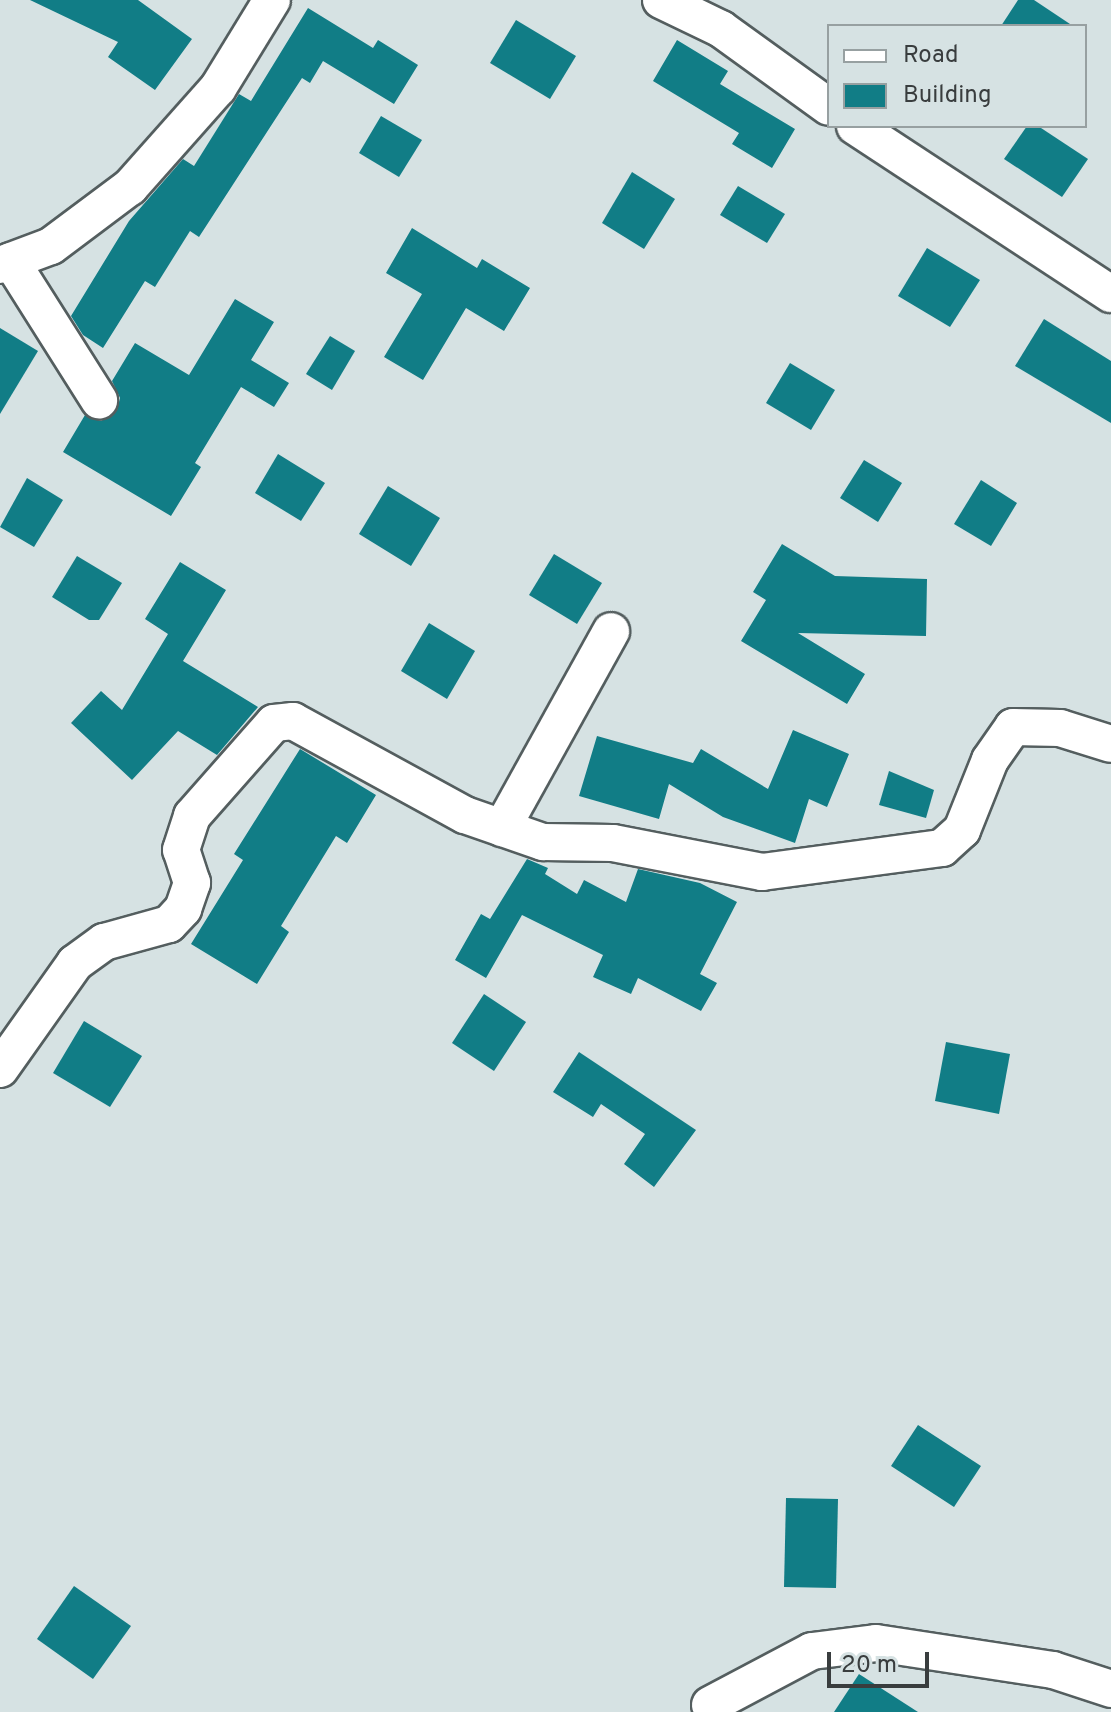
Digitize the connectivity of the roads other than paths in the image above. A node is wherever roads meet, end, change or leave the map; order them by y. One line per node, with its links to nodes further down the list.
1 (272, 0): 5 (street)
2 (661, 0): 3 (street)
3 (827, 106)
4 (858, 128): 6 (street)
5 (6, 263): 7 (street)
6 (1111, 294)
7 (99, 400)
8 (611, 631): 10 (street)
9 (1110, 739): 10 (street)
10 (502, 828): 11 (street)
11 (0, 1069)
12 (1111, 1689): 13 (street)
13 (710, 1705)

